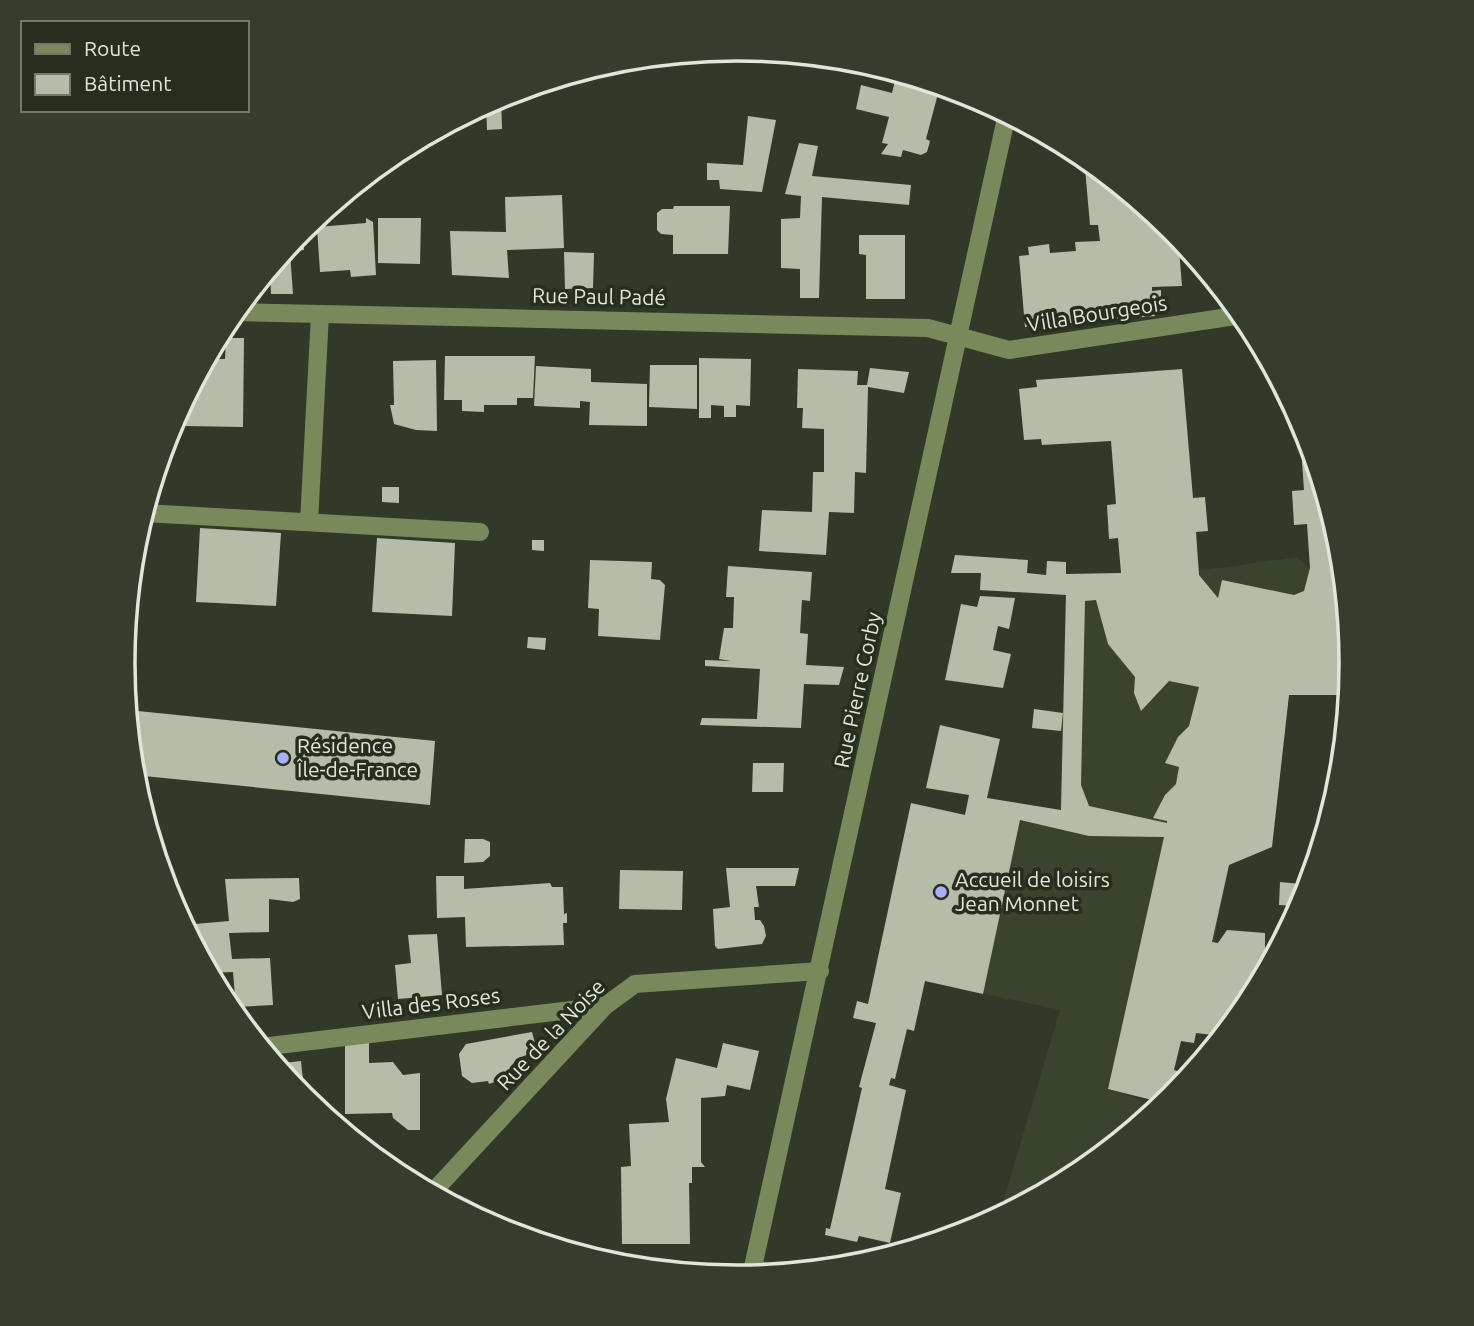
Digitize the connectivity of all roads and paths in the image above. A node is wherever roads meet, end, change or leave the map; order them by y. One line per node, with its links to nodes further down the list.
1 (1005, 124): 5 (street, Rue Pierre Corby)
2 (249, 312): 3 (street, Rue Paul Padé)
3 (320, 314): 5 (street, Rue Paul Padé); 7 (street)
4 (1228, 317): 5 (street, Villa Bourgeois)
5 (959, 338): 9 (street, Rue Pierre Corby)
6 (154, 514): 7 (street)
7 (309, 522): 8 (street)
8 (480, 531)
9 (820, 971): 10 (street, Rue de la Noise); 13 (street, Rue Pierre Corby)
10 (605, 1006): 11 (street, Villa des Roses); 12 (street, Rue de la Noise)
11 (273, 1046)
12 (439, 1186)
13 (754, 1264)

